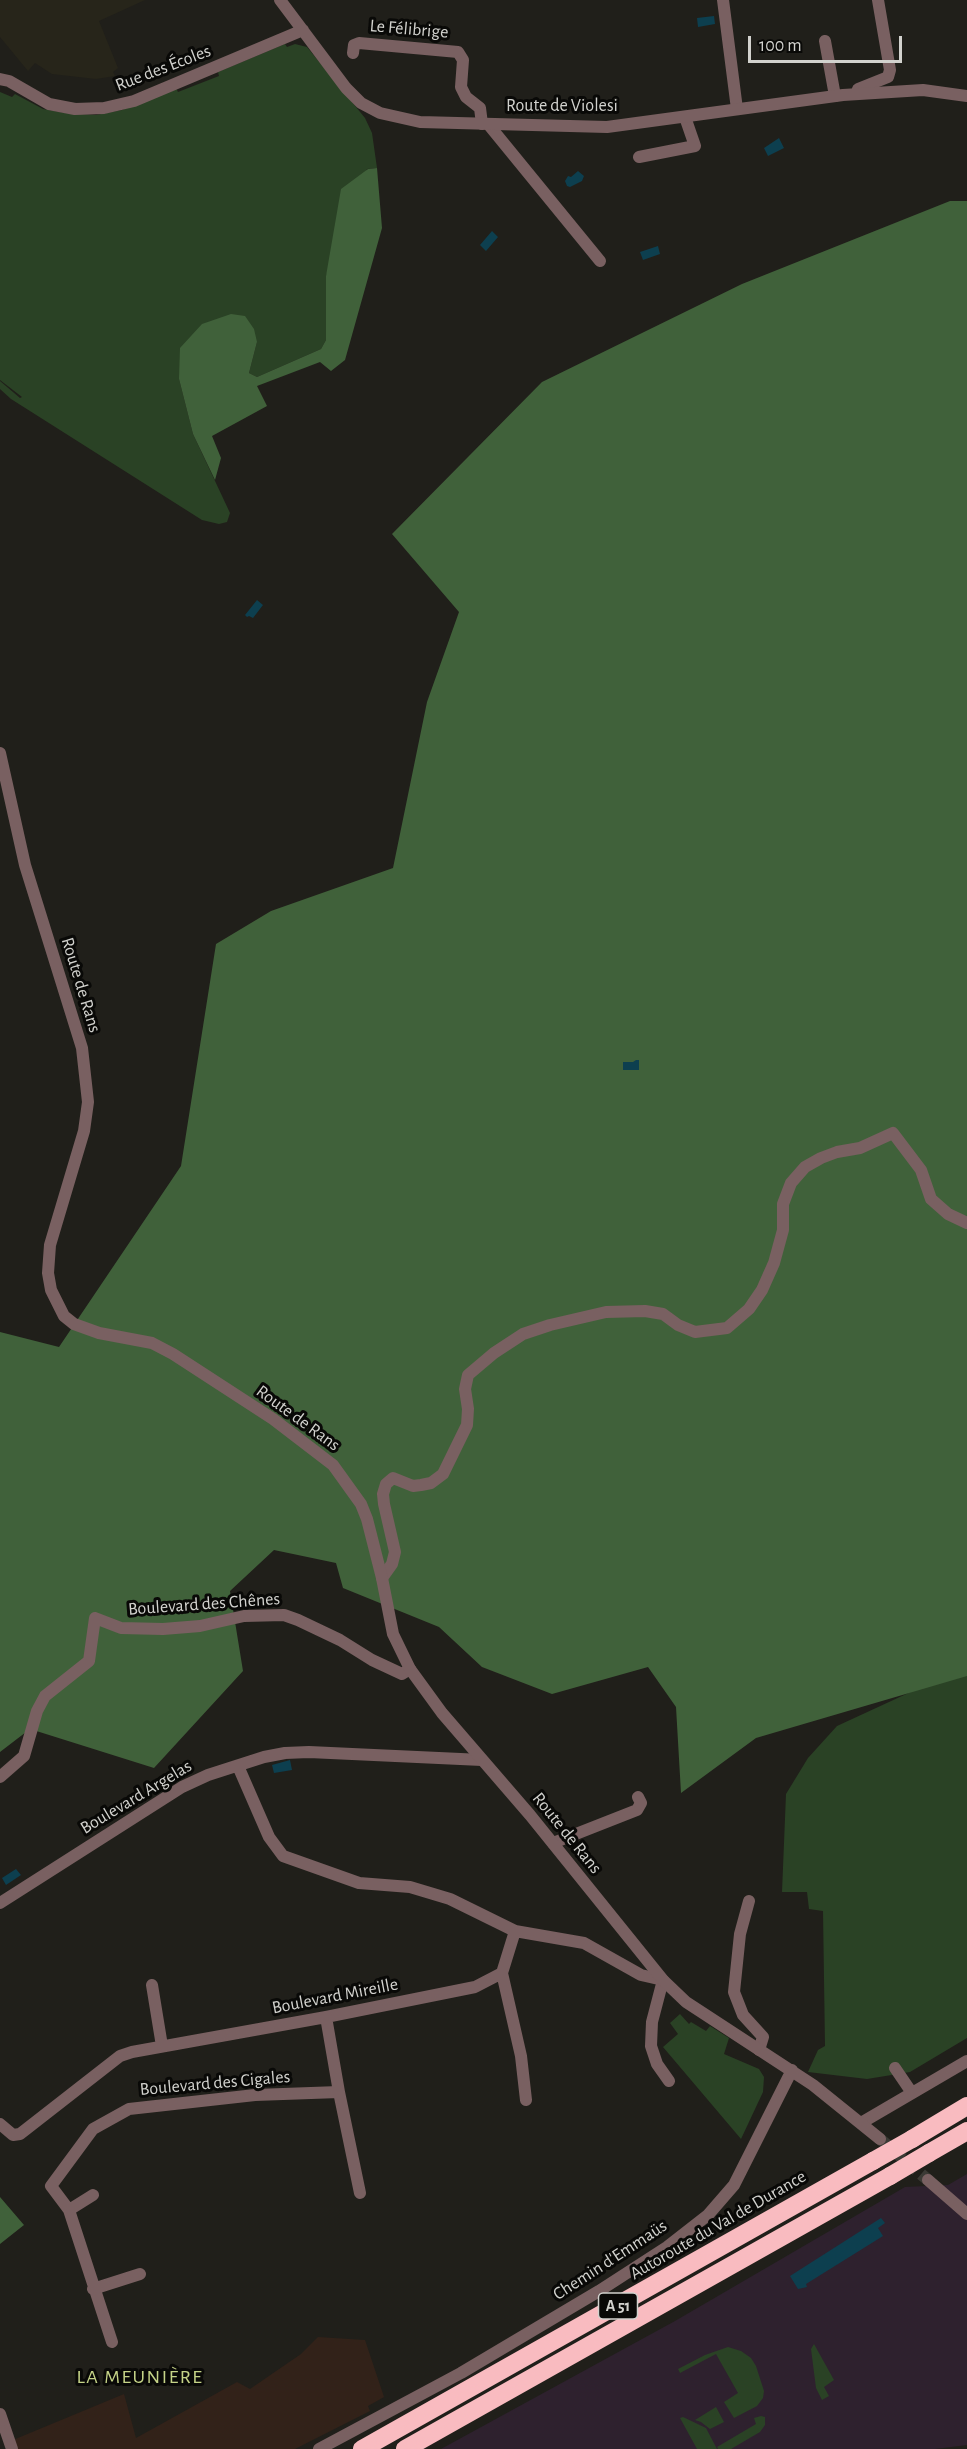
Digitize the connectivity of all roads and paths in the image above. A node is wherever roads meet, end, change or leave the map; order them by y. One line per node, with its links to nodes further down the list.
1 (280, 0): 4 (street, Route de Violesi)
2 (723, 0): 11 (street)
3 (878, 0): 8 (street)
4 (303, 30): 7 (street, Rue des Écoles); 13 (street, Route de Violesi)
5 (825, 41): 9 (street)
6 (353, 53): 13 (street, Le Félibrige)
7 (3, 80)
8 (857, 94): 9 (street, Route de Violesi); 10 (street, Route de Violesi)
9 (835, 96): 11 (street, Route de Violesi)
10 (967, 96)
11 (738, 109): 12 (street, Route de Violesi)
12 (685, 117): 13 (street, Route de Violesi); 14 (street)
13 (485, 124): 15 (street)
14 (639, 157)
15 (600, 261)
16 (0, 753): 18 (street, Route de Rans)
17 (967, 1223): 18 (street)
18 (382, 1578): 19 (street, Route de Rans)
19 (410, 1669): 20 (street, Route de Rans); 22 (street, Boulevard des Chênes)
20 (482, 1760): 21 (street, Boulevard Argelas); 24 (street, Route de Rans)
21 (238, 1766): 26 (street, Boulevard Argelas); 27 (street)
22 (0, 1777)
23 (638, 1797): 24 (street)
24 (553, 1843): 29 (street, Route de Rans)
25 (749, 1901): 33 (street)
26 (0, 1903)
27 (515, 1930): 28 (street); 29 (street)
28 (502, 1973): 31 (street, Boulevard Mireille); 40 (street)
29 (663, 1980): 33 (street, Route de Rans); 37 (street)
30 (152, 1985): 32 (street)
31 (326, 2017): 32 (street, Boulevard Mireille); 38 (street)
32 (162, 2046): 43 (street, Boulevard Mireille)
33 (759, 2049): 36 (street, Route de Rans)
34 (967, 2061): 39 (street)
35 (895, 2068): 39 (street)
36 (792, 2070): 42 (street, Route de Rans); 56 (street, Chemin d'Emmaüs)
37 (669, 2081)
38 (339, 2092): 47 (street); 49 (street, Boulevard des Cigales)
39 (912, 2093): 42 (street)
40 (526, 2100)
41 (967, 2106): 57 (highway, Autoroute du Val de Durance / A 51, bridge)
42 (861, 2123): 45 (street, Route de Rans)
43 (0, 2124)
44 (967, 2132): 58 (highway, A 51, bridge)
45 (880, 2139)
46 (928, 2180): 50 (street)
47 (360, 2193)
48 (93, 2195): 49 (street)
49 (69, 2210): 52 (street)
50 (967, 2214)
51 (140, 2274): 52 (street)
52 (93, 2289): 53 (street)
53 (112, 2342)
54 (0, 2414): 55 (street)
55 (12, 2449)
56 (319, 2449)
57 (362, 2449)
58 (405, 2449)

